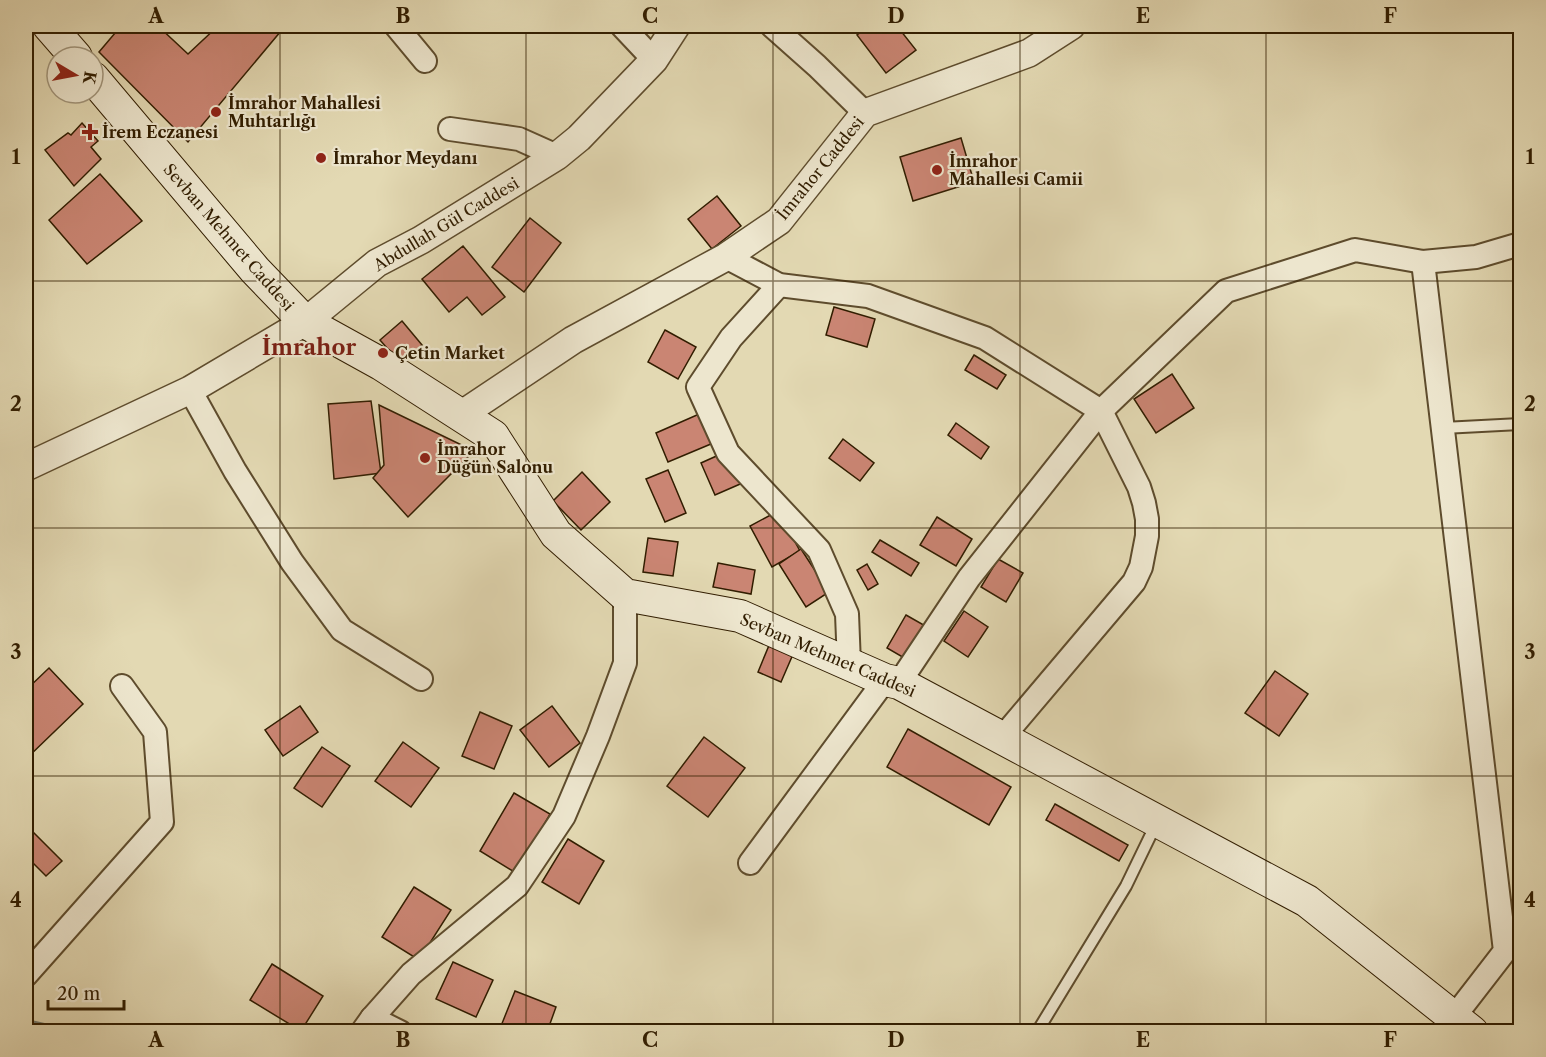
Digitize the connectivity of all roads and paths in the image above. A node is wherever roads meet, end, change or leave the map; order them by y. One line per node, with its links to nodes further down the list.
1 (50, 26): 7 (main road)
2 (396, 26): 9 (street)
3 (622, 26): 8 (street)
4 (676, 26): 8 (street, Abdullah Gül Caddesi)
5 (772, 26): 11 (street)
6 (1071, 26): 11 (street, İmrahor Caddesi)
7 (66, 45)
8 (654, 60): 13 (street, Abdullah Gül Caddesi)
9 (425, 61)
10 (105, 92): 18 (main road, Sevban Mehmet Caddesi)
11 (865, 113): 15 (street, İmrahor Caddesi)
12 (450, 129): 13 (street)
13 (557, 156): 18 (street, Abdullah Gül Caddesi)
14 (1521, 244): 16 (street)
15 (726, 257): 17 (street); 21 (street, İmrahor Caddesi)
16 (1423, 262): 20 (street); 23 (street)
17 (779, 285): 20 (street); 26 (street)
18 (305, 322): 19 (street, Abdullah Gül Caddesi); 21 (main road, Sevban Mehmet Caddesi)
19 (190, 390): 24 (street, Abdullah Gül Caddesi); 27 (street)
20 (1101, 411): 28 (street); 30 (street)
21 (461, 415): 25 (main road, Sevban Mehmet Caddesi)
22 (1521, 424): 23 (lane)
23 (1443, 428): 34 (street)
24 (26, 467)
25 (625, 596): 26 (main road, Sevban Mehmet Caddesi); 35 (street)
26 (849, 664): 28 (main road, Sevban Mehmet Caddesi)
27 (421, 679)
28 (892, 682): 30 (main road, Sevban Mehmet Caddesi); 32 (street)
29 (122, 686): 33 (street)
30 (1002, 738): 31 (main road, Sevban Mehmet Caddesi)
31 (1157, 821): 34 (main road, Sevban Mehmet Caddesi); 37 (lane)
32 (750, 862)
33 (26, 975)
34 (1463, 1024)
35 (367, 1025): 36 (street)
36 (400, 1032)
37 (1037, 1032)

